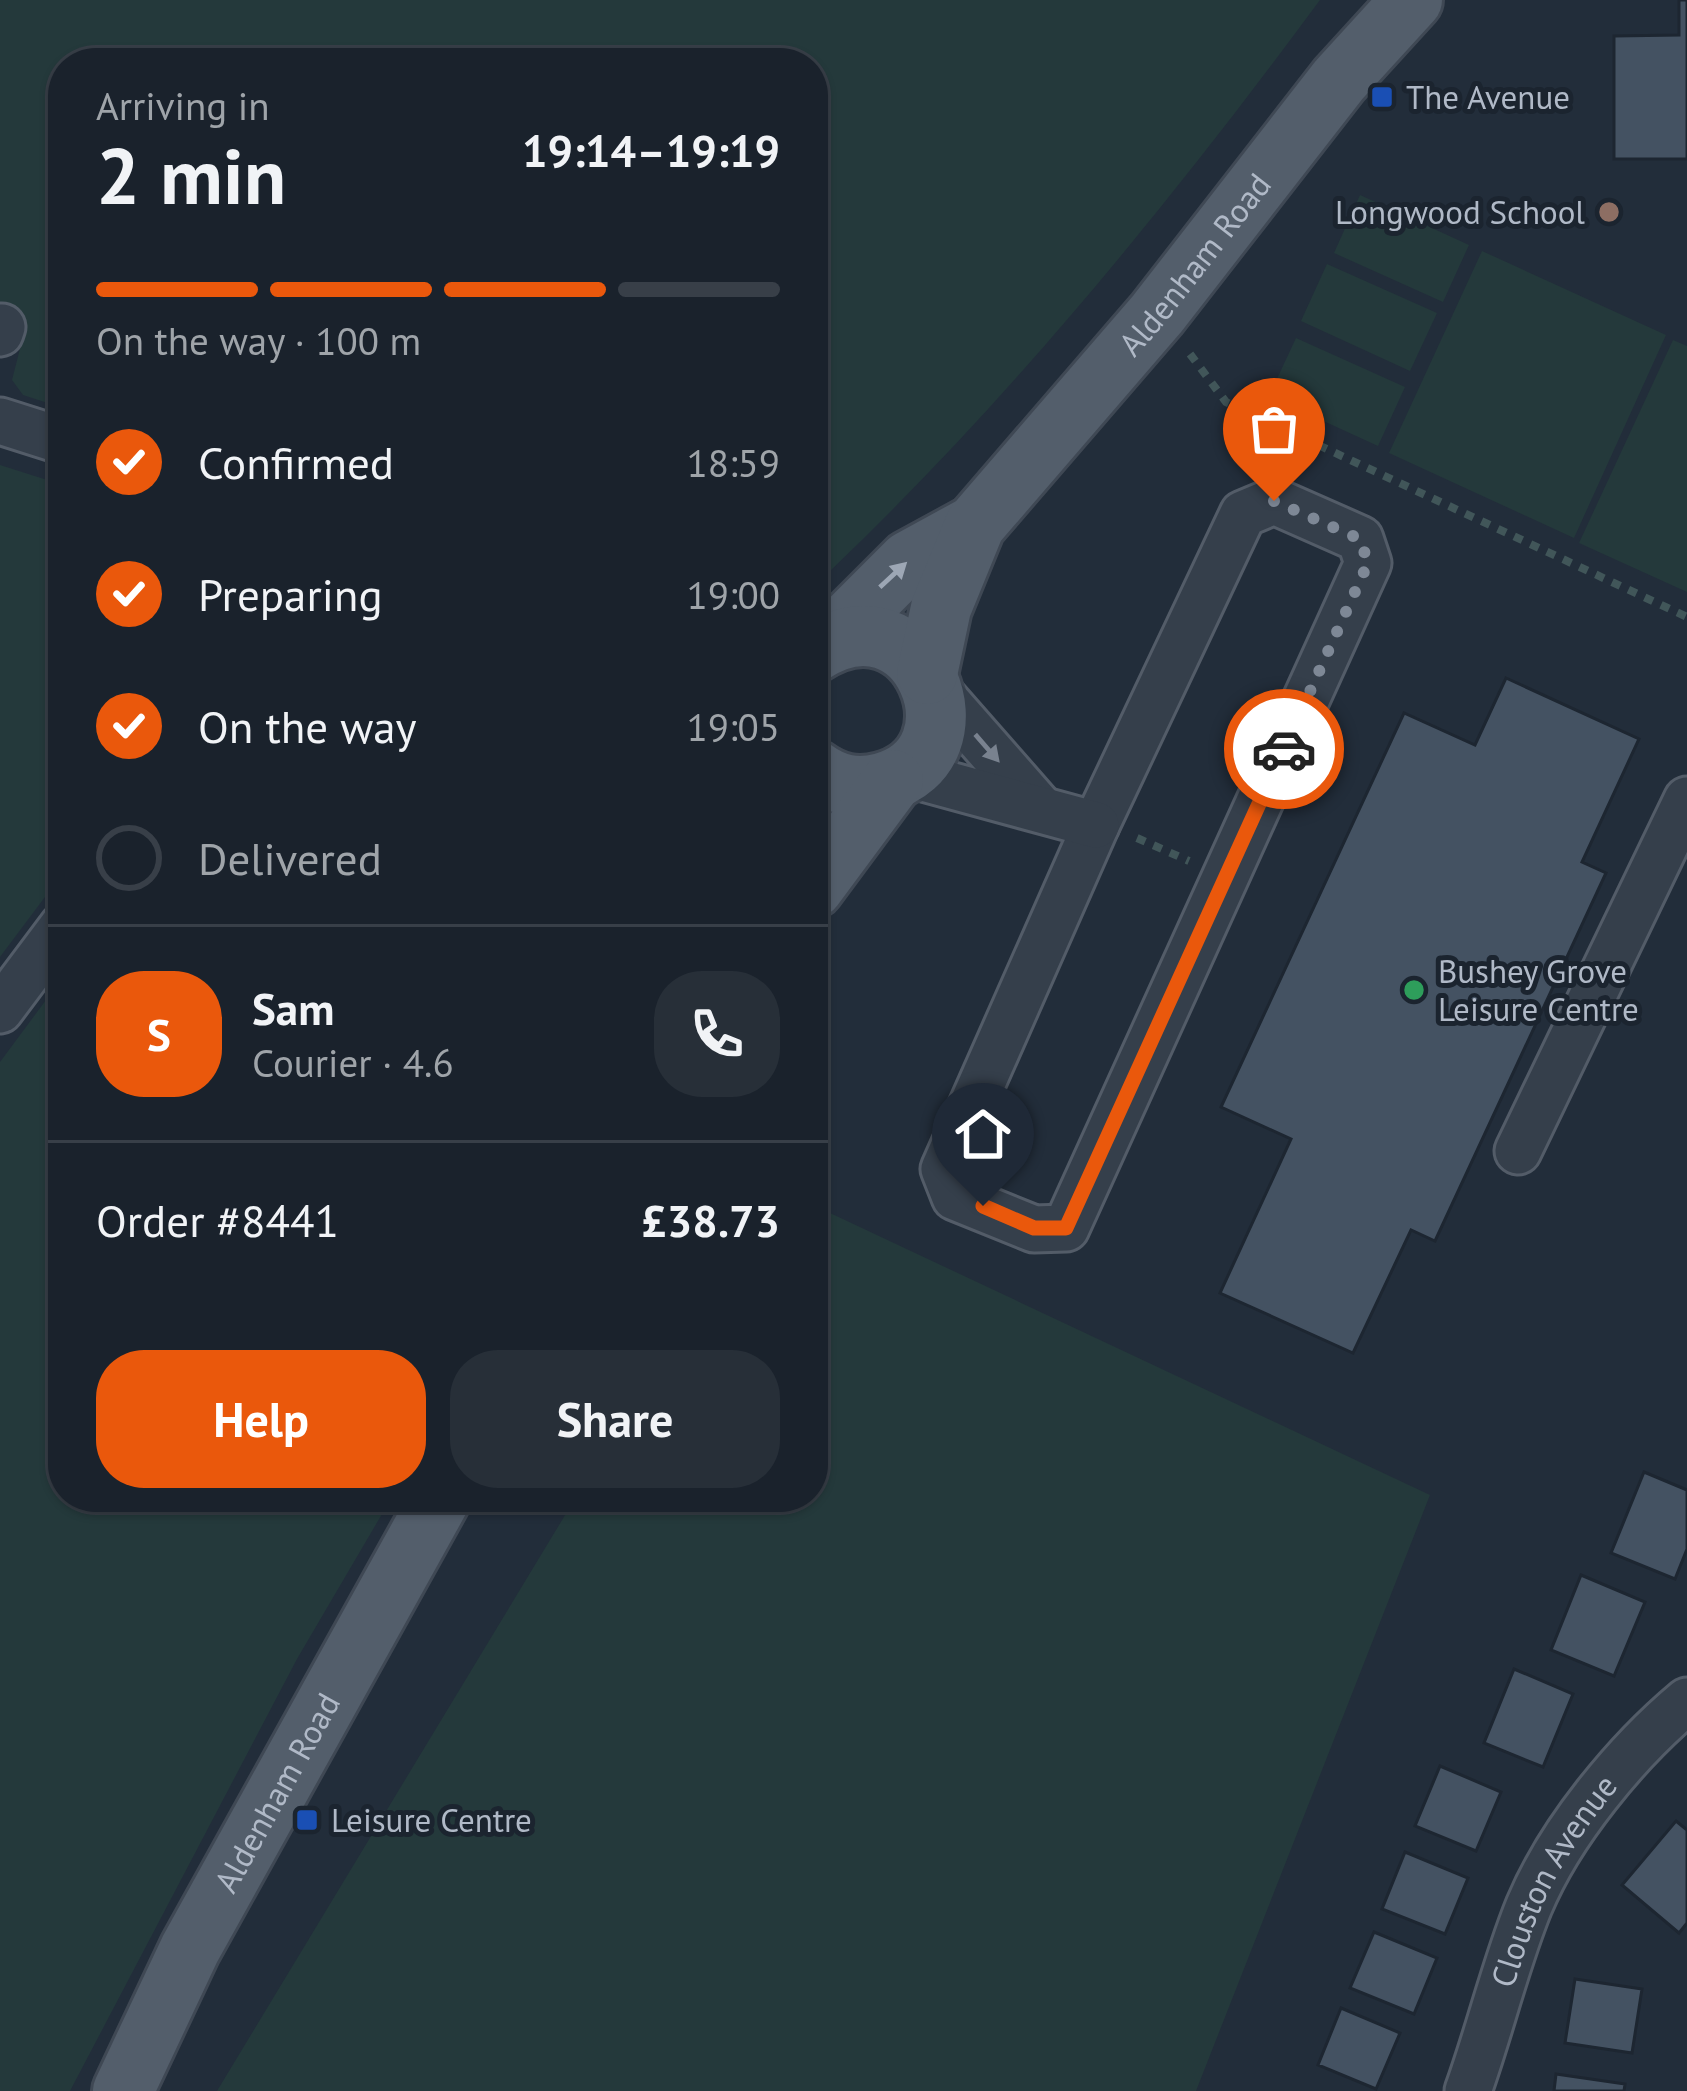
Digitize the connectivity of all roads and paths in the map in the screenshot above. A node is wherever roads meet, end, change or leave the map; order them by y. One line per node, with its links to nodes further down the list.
1 (1412, 0): 5 (main road, Aldenham Road)
2 (1184, 347): 6 (path)
3 (0, 421): 4 (street)
4 (48, 436)
5 (975, 525): 7 (main road, Aldenham Road, one-way to 5); 9 (main road, Aldenham Road)
6 (1687, 617)
7 (828, 640)
8 (828, 646): 9 (main road)
9 (930, 680): 11 (main road, Aldenham Road); 13 (street, one-way to 13)
10 (828, 776): 11 (main road)
11 (899, 777): 13 (street); 15 (main road)
12 (1687, 800): 19 (street)
13 (1042, 810): 14 (street)
14 (1096, 825): 14 (street); 16 (path)
15 (828, 869)
16 (1207, 869)
17 (48, 946): 18 (street)
18 (0, 1010)
19 (1518, 1151)
20 (433, 1512): 22 (main road, Aldenham Road)
21 (1687, 1701): 23 (street, Clouston Avenue)
22 (123, 2091)
23 (1468, 2091)

